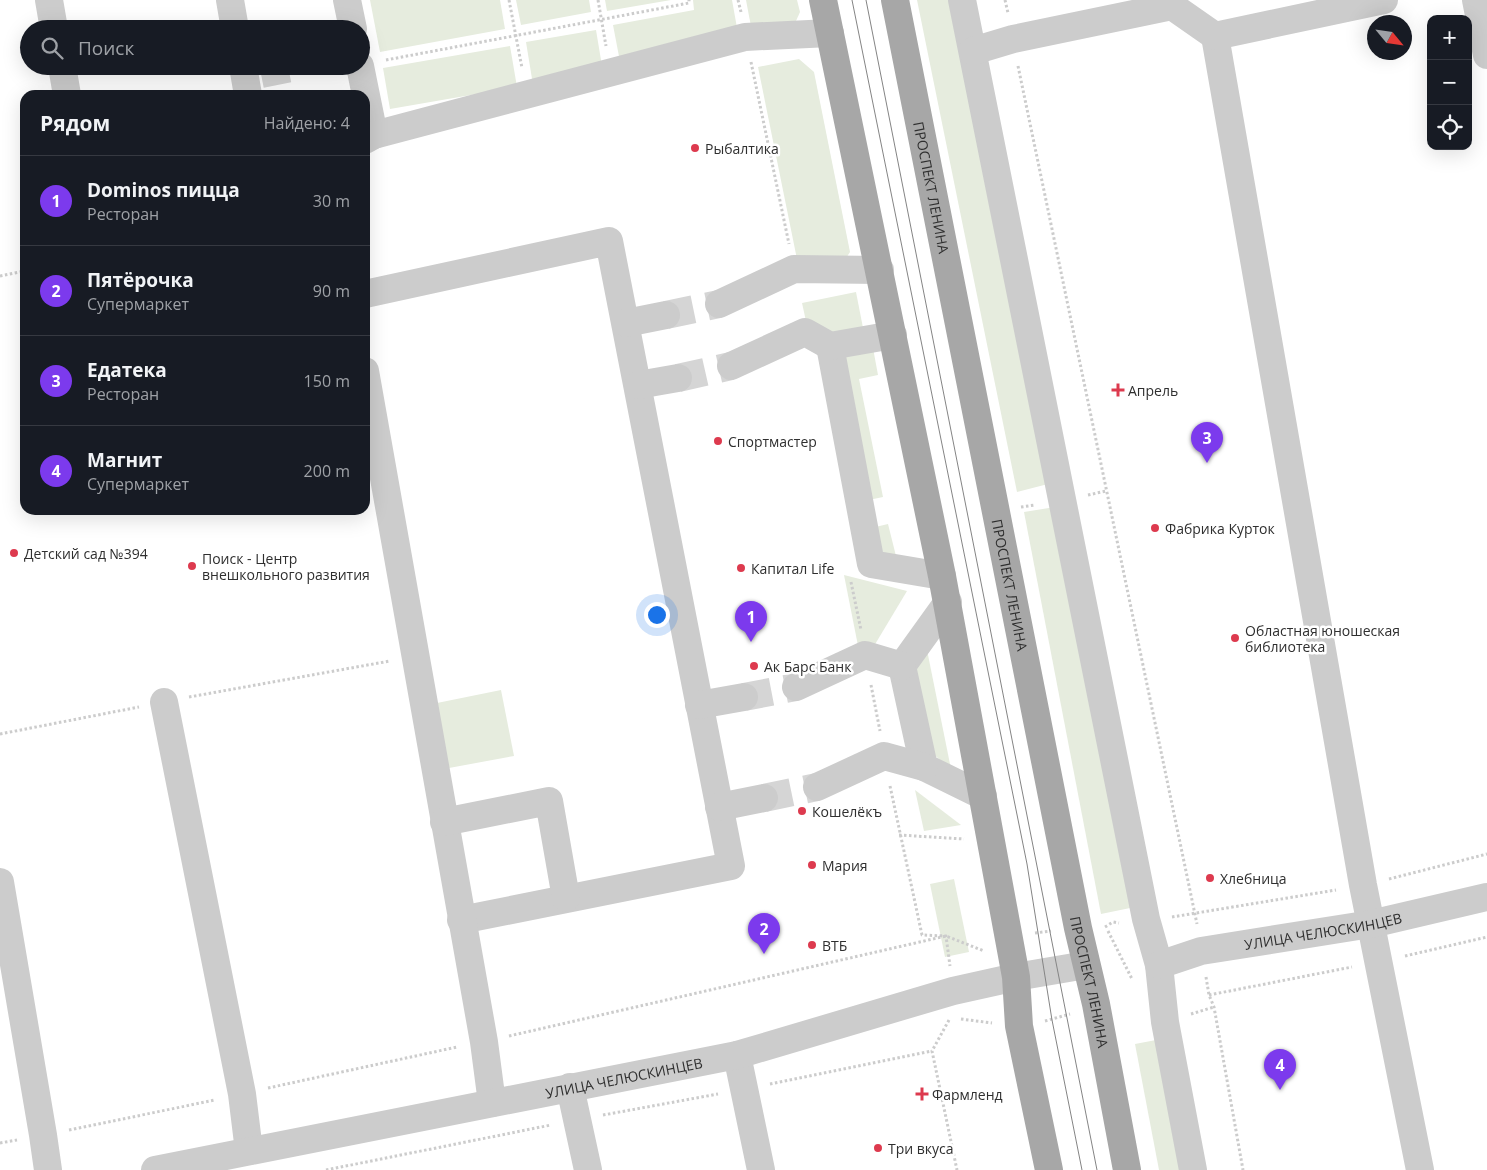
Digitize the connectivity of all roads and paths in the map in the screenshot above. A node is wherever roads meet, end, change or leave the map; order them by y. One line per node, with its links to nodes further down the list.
1 (48, 0): 14 (street)
2 (230, 0): 15 (street)
3 (347, 0): 16 (street)
4 (509, 0): 18 (path)
5 (598, 0): 13 (path)
6 (689, 0): 13 (path)
7 (823, 0): 17 (main road)
8 (895, 0): 69 (main road, ПРОСПЕКТ ЛЕНИНА)
9 (962, 0): 21 (street)
10 (1005, 0): 20 (path)
11 (1384, 0): 19 (street)
12 (1476, 0): 22 (street)
13 (602, 19): 18 (path); 24 (path)
14 (52, 20)
15 (234, 20)
16 (351, 20)
17 (830, 33): 24 (street); 31 (main road)
18 (515, 35): 23 (path); 29 (path)
19 (1215, 36): 20 (street); 68 (street)
20 (1012, 39): 21 (street); 65 (path)
21 (973, 51): 74 (street)
22 (1487, 55)
23 (370, 64)
24 (611, 72): 29 (street)
25 (64, 75): 27 (street)
26 (370, 75): 28 (street)
27 (66, 90)
28 (370, 90)
29 (527, 95): 30 (street)
30 (370, 138)
31 (880, 270): 35 (street); 38 (main road)
32 (20, 272): 33 (path)
33 (0, 276)
34 (370, 293): 37 (street)
35 (719, 304)
36 (666, 314): 37 (street)
37 (626, 323): 42 (street)
38 (893, 335): 39 (street); 46 (main road)
39 (830, 346): 40 (street); 46 (street)
40 (731, 366)
41 (678, 378): 42 (street)
42 (638, 385): 52 (street)
43 (370, 400): 47 (street)
44 (1038, 504): 45 (path)
45 (1018, 507)
46 (945, 589): 48 (street); 56 (main road)
47 (415, 656): 51 (path); 59 (street)
48 (902, 666): 49 (street); 54 (street)
49 (796, 687)
50 (744, 697): 52 (street)
51 (164, 702): 53 (path); 82 (street)
52 (700, 705): 58 (street)
53 (0, 734)
54 (924, 767): 55 (street); 56 (street)
55 (816, 788)
56 (983, 796): 70 (main road)
57 (764, 798): 58 (street)
58 (719, 807): 64 (street)
59 (444, 822): 64 (street); 66 (street)
60 (899, 835): 61 (path)
61 (968, 839)
62 (0, 882): 85 (street)
63 (1487, 897): 68 (street, УЛИЦА ЧЕЛЮСКИНЦЕВ)
64 (566, 898): 66 (street)
65 (1195, 914)
66 (461, 920): 78 (street)
67 (1113, 922): 69 (path)
68 (1371, 924): 72 (street); 74 (street, УЛИЦА ЧЕЛЮСКИНЦЕВ)
69 (1078, 928): 70 (path); 73 (main road, ПРОСПЕКТ ЛЕНИНА)
70 (1008, 931): 75 (main road); 78 (path)
71 (1487, 937): 72 (path)
72 (1379, 962): 76 (path); 98 (street)
73 (1086, 965): 75 (street, УЛИЦА ЧЕЛЮСКИНЦЕВ); 95 (main road, ПРОСПЕКТ ЛЕНИНА)
74 (1159, 966): 96 (street)
75 (1016, 977): 79 (street, УЛИЦА ЧЕЛЮСКИНЦЕВ); 94 (main road)
76 (1209, 995)
77 (1214, 1007): 97 (path)
78 (484, 1042): 82 (path); 83 (street)
79 (738, 1055): 80 (street, УЛИЦА ЧЕЛЮСКИНЦЕВ); 81 (street)
80 (570, 1088): 83 (street, УЛИЦА ЧЕЛЮСКИНЦЕВ); 84 (street)
81 (745, 1089): 84 (path); 92 (street); 93 (path)
82 (242, 1094): 85 (path); 87 (street)
83 (492, 1103): 87 (street, УЛИЦА ЧЕЛЮСКИНЦЕВ)
84 (578, 1120): 90 (path); 91 (street)
85 (43, 1135): 86 (path); 88 (street)
86 (0, 1143)
87 (249, 1151): 89 (street, УЛИЦА ЧЕЛЮСКИНЦЕВ)
88 (48, 1170)
89 (156, 1170)
90 (326, 1170)
91 (588, 1170)
92 (761, 1170)
93 (957, 1170)
94 (1049, 1170)
95 (1127, 1170)
96 (1193, 1170)
97 (1243, 1170)
98 (1420, 1170)

